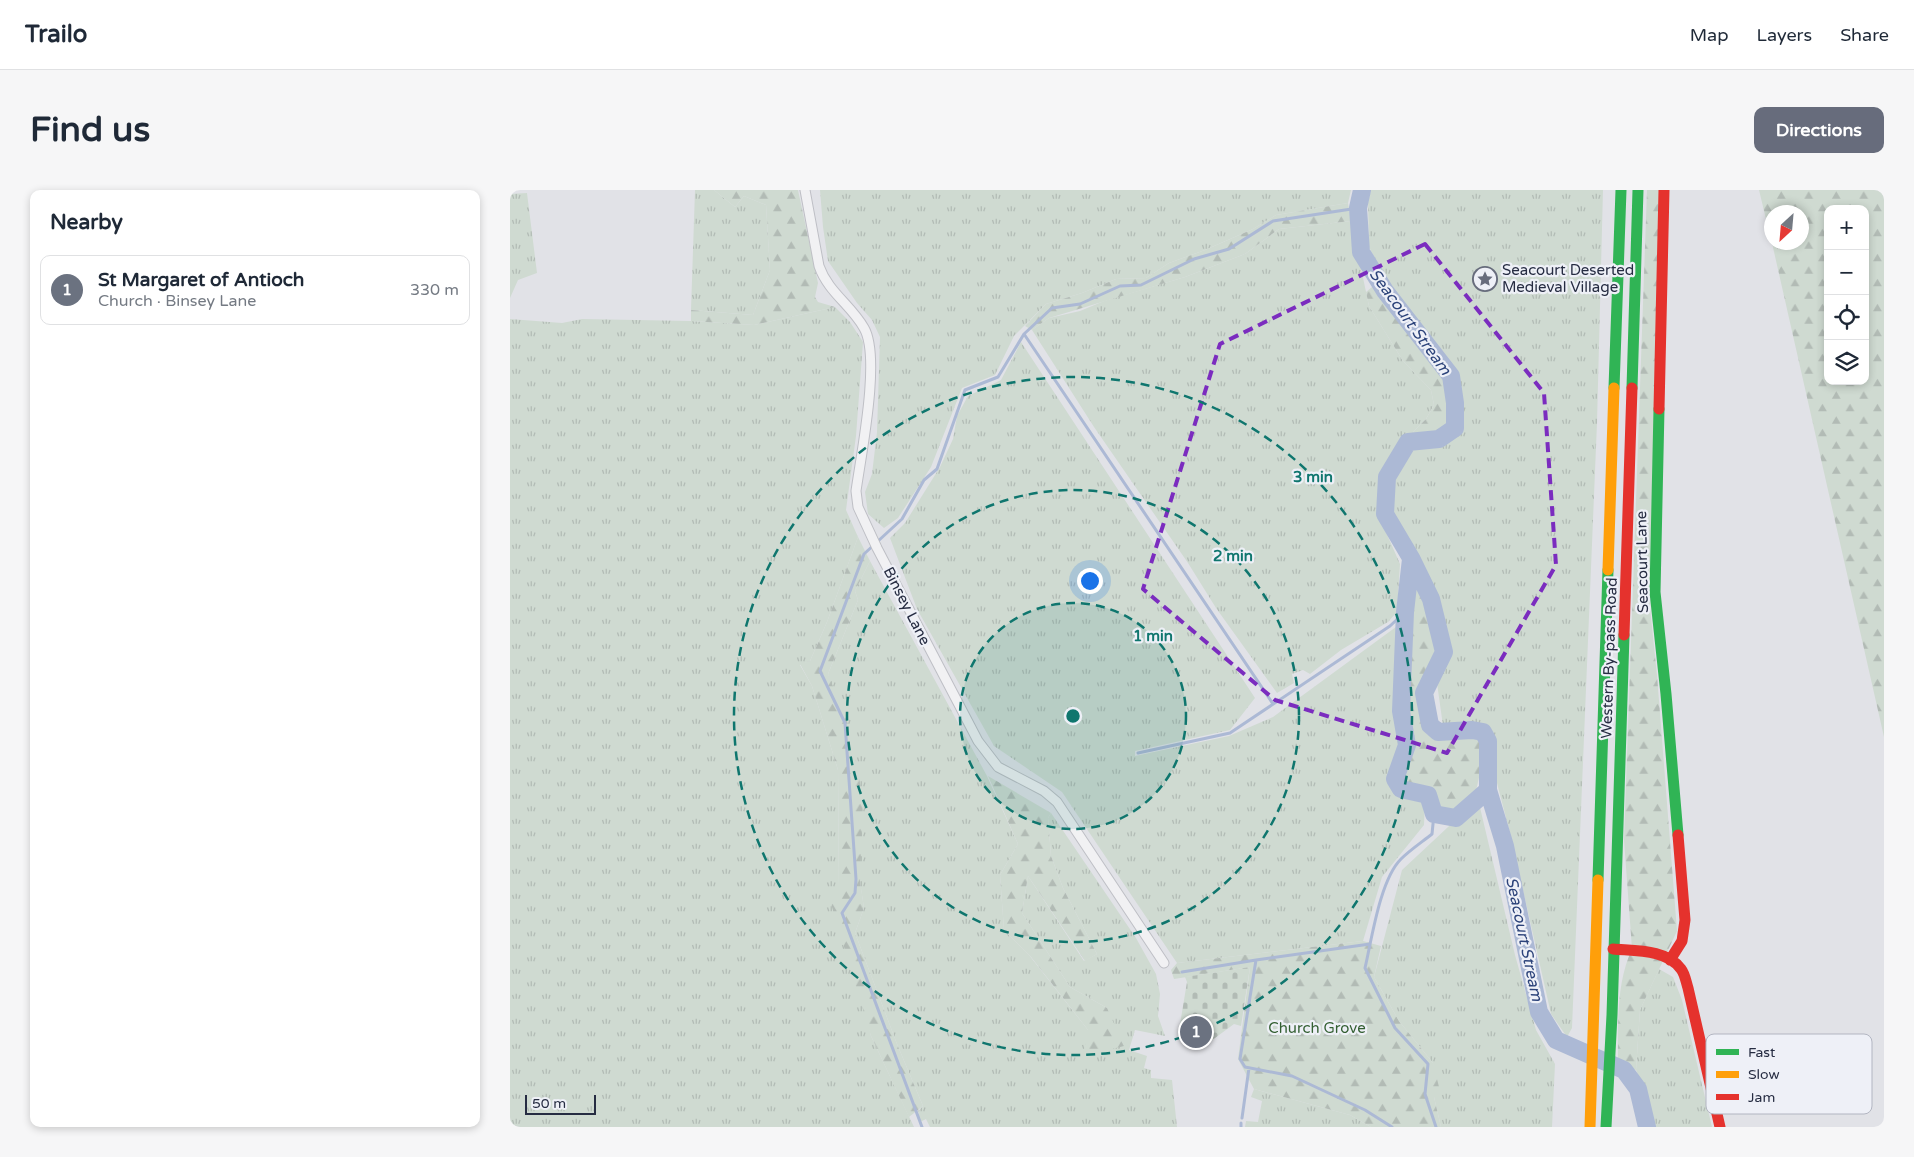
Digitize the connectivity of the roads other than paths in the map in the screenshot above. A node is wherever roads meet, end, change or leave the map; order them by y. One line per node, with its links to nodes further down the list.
1 (805, 190): 7 (street, Binsey Lane)
2 (1621, 190): 10 (main road, Western By-pass Road)
3 (1638, 190): 5 (main road, Western By-pass Road)
4 (1664, 190): 6 (main road, Seacourt Lane)
5 (1613, 949): 6 (main road); 11 (main road, Western By-pass Road)
6 (1670, 960): 8 (main road)
7 (1164, 963)
8 (1706, 1066)
9 (1717, 1114): 12 (main road)
10 (1590, 1127)
11 (1606, 1127)
12 (1720, 1127)

